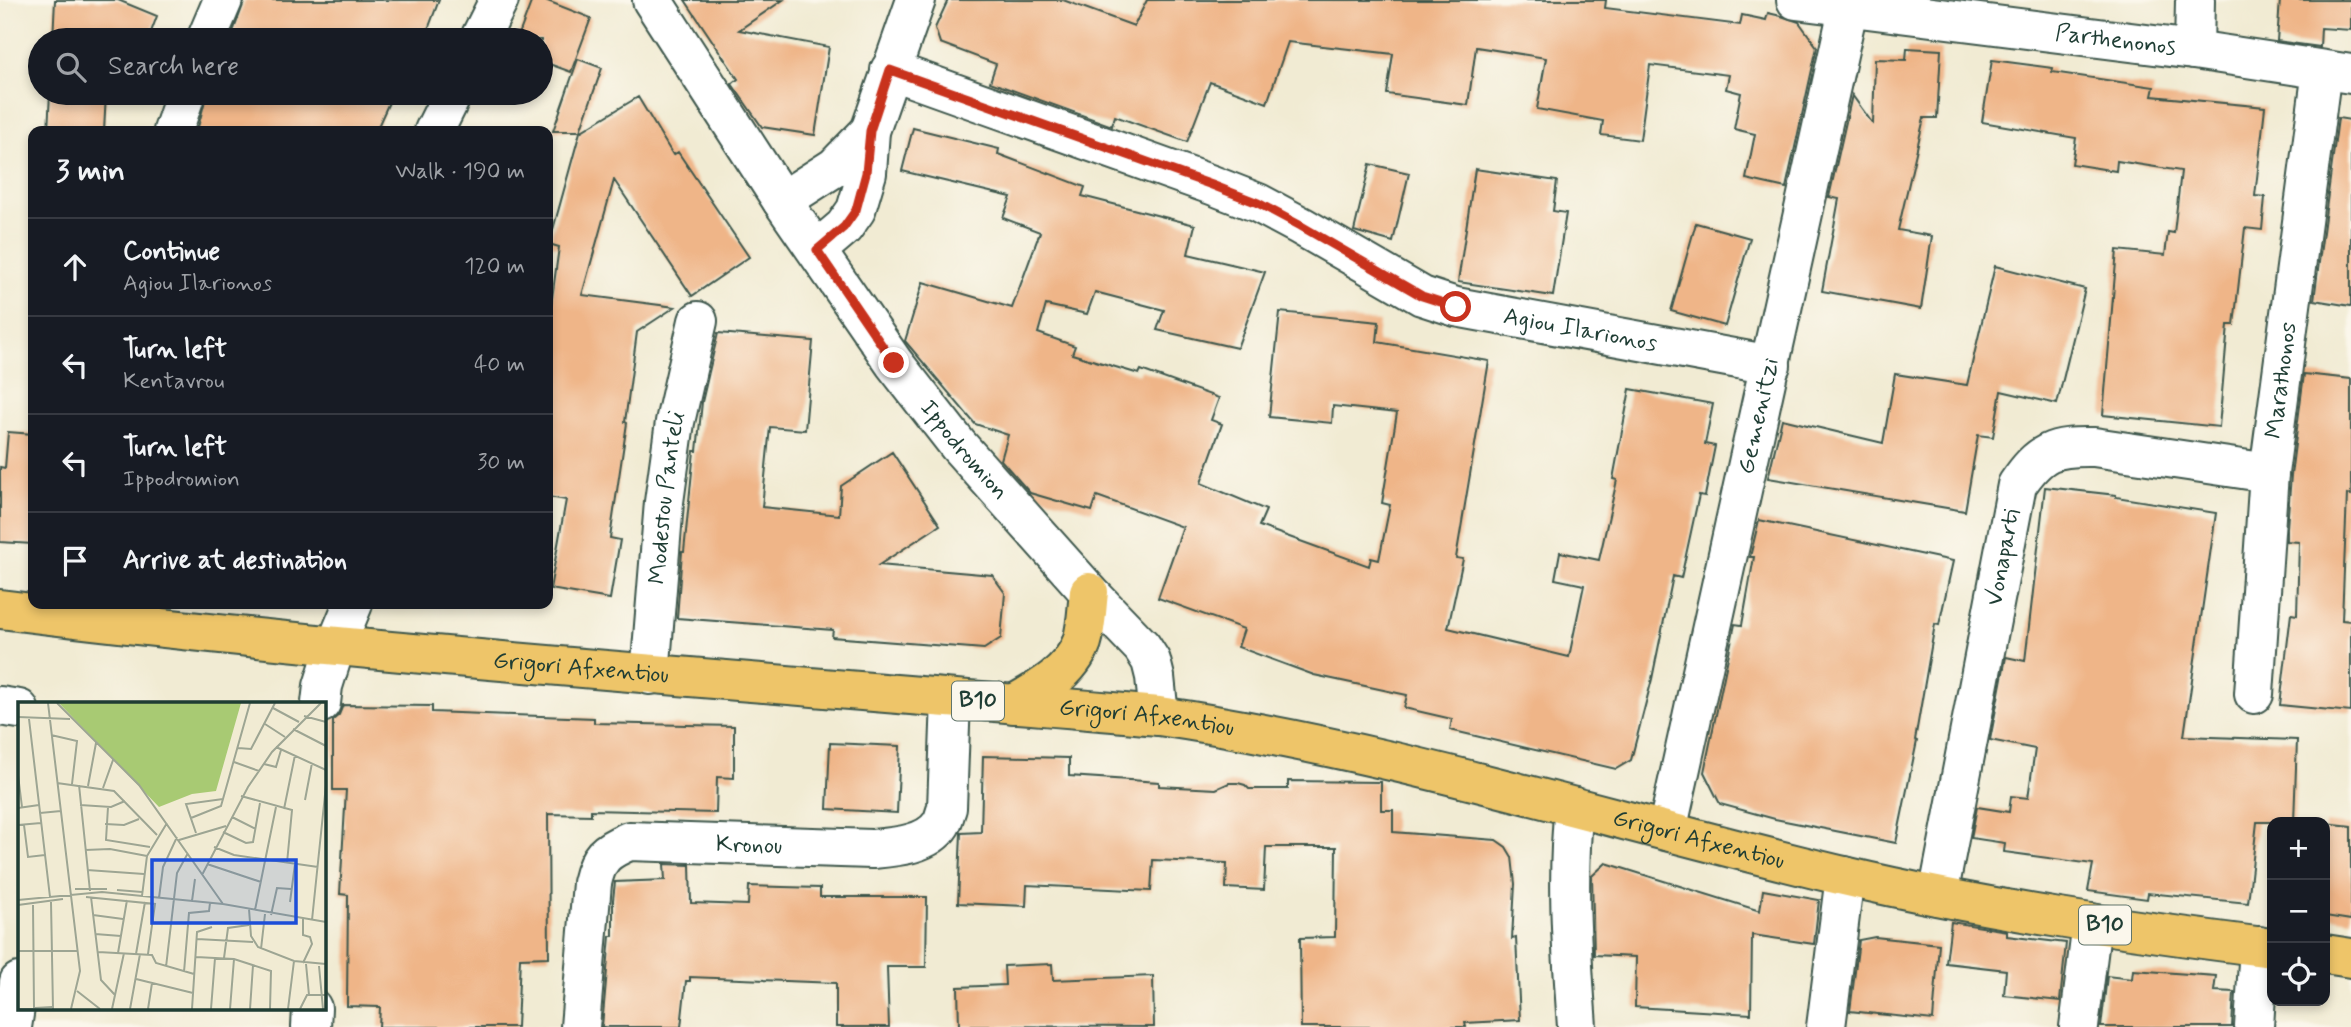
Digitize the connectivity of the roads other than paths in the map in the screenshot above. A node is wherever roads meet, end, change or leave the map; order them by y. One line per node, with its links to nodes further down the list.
1 (223, 0): 8 (street)
2 (499, 0): 9 (street)
3 (652, 0): 18 (street, Ippodromion)
4 (916, 0): 11 (street)
5 (1796, 0): 7 (street, Parthenonos)
6 (2195, 0): 10 (street)
7 (1850, 4): 10 (street, Parthenonos); 21 (street, Gemenitzi)
8 (211, 28)
9 (485, 28)
10 (2194, 50): 12 (street, Parthenonos)
11 (890, 70): 17 (street); 21 (street, Agiou Ilarionos)
12 (2337, 72): 22 (street, Marathonos)
13 (182, 105): 15 (street)
14 (447, 105): 16 (street)
15 (175, 126)
16 (436, 126)
17 (870, 131): 18 (street); 19 (street)
18 (782, 201): 19 (street, Ippodromion)
19 (817, 250): 23 (street, Ippodromion)
20 (698, 321): 28 (street, Modestou Panteli)
21 (1771, 365): 37 (street, Gemenitzi)
22 (2269, 473): 29 (street, Marathonos); 39 (street, Vonaparti)
23 (1088, 592): 32 (main road); 35 (street, Ippodromion)
24 (0, 609): 26 (main road, Grigori Afxentiou / B10)
25 (351, 609): 27 (street)
26 (107, 613): 27 (main road, Grigori Afxentiou / B10)
27 (336, 645): 28 (main road, Grigori Afxentiou / B10); 31 (street)
28 (650, 675): 30 (main road, Grigori Afxentiou / B10)
29 (2254, 694)
30 (951, 699): 32 (main road, Grigori Afxentiou / B10); 46 (street, Kronou)
31 (321, 702)
32 (1014, 704): 35 (main road, Grigori Afxentiou / B10)
33 (0, 706): 34 (street)
34 (18, 709)
35 (1159, 716): 36 (main road, Grigori Afxentiou / B10)
36 (1574, 807): 37 (main road, Grigori Afxentiou / B10); 47 (street)
37 (1667, 831): 38 (main road, Grigori Afxentiou / B10)
38 (1845, 876): 39 (main road, Grigori Afxentiou / B10); 48 (street)
39 (1938, 896): 40 (main road, Grigori Afxentiou / B10)
40 (2092, 923): 41 (main road, Grigori Afxentiou / B10); 49 (street)
41 (2266, 947): 50 (street)
42 (2330, 955): 43 (main road)
43 (2351, 958)
44 (18, 988): 45 (street)
45 (12, 1027)
46 (580, 1027)
47 (1577, 1027)
48 (1826, 1027)
49 (2080, 1027)
50 (2253, 1027)

